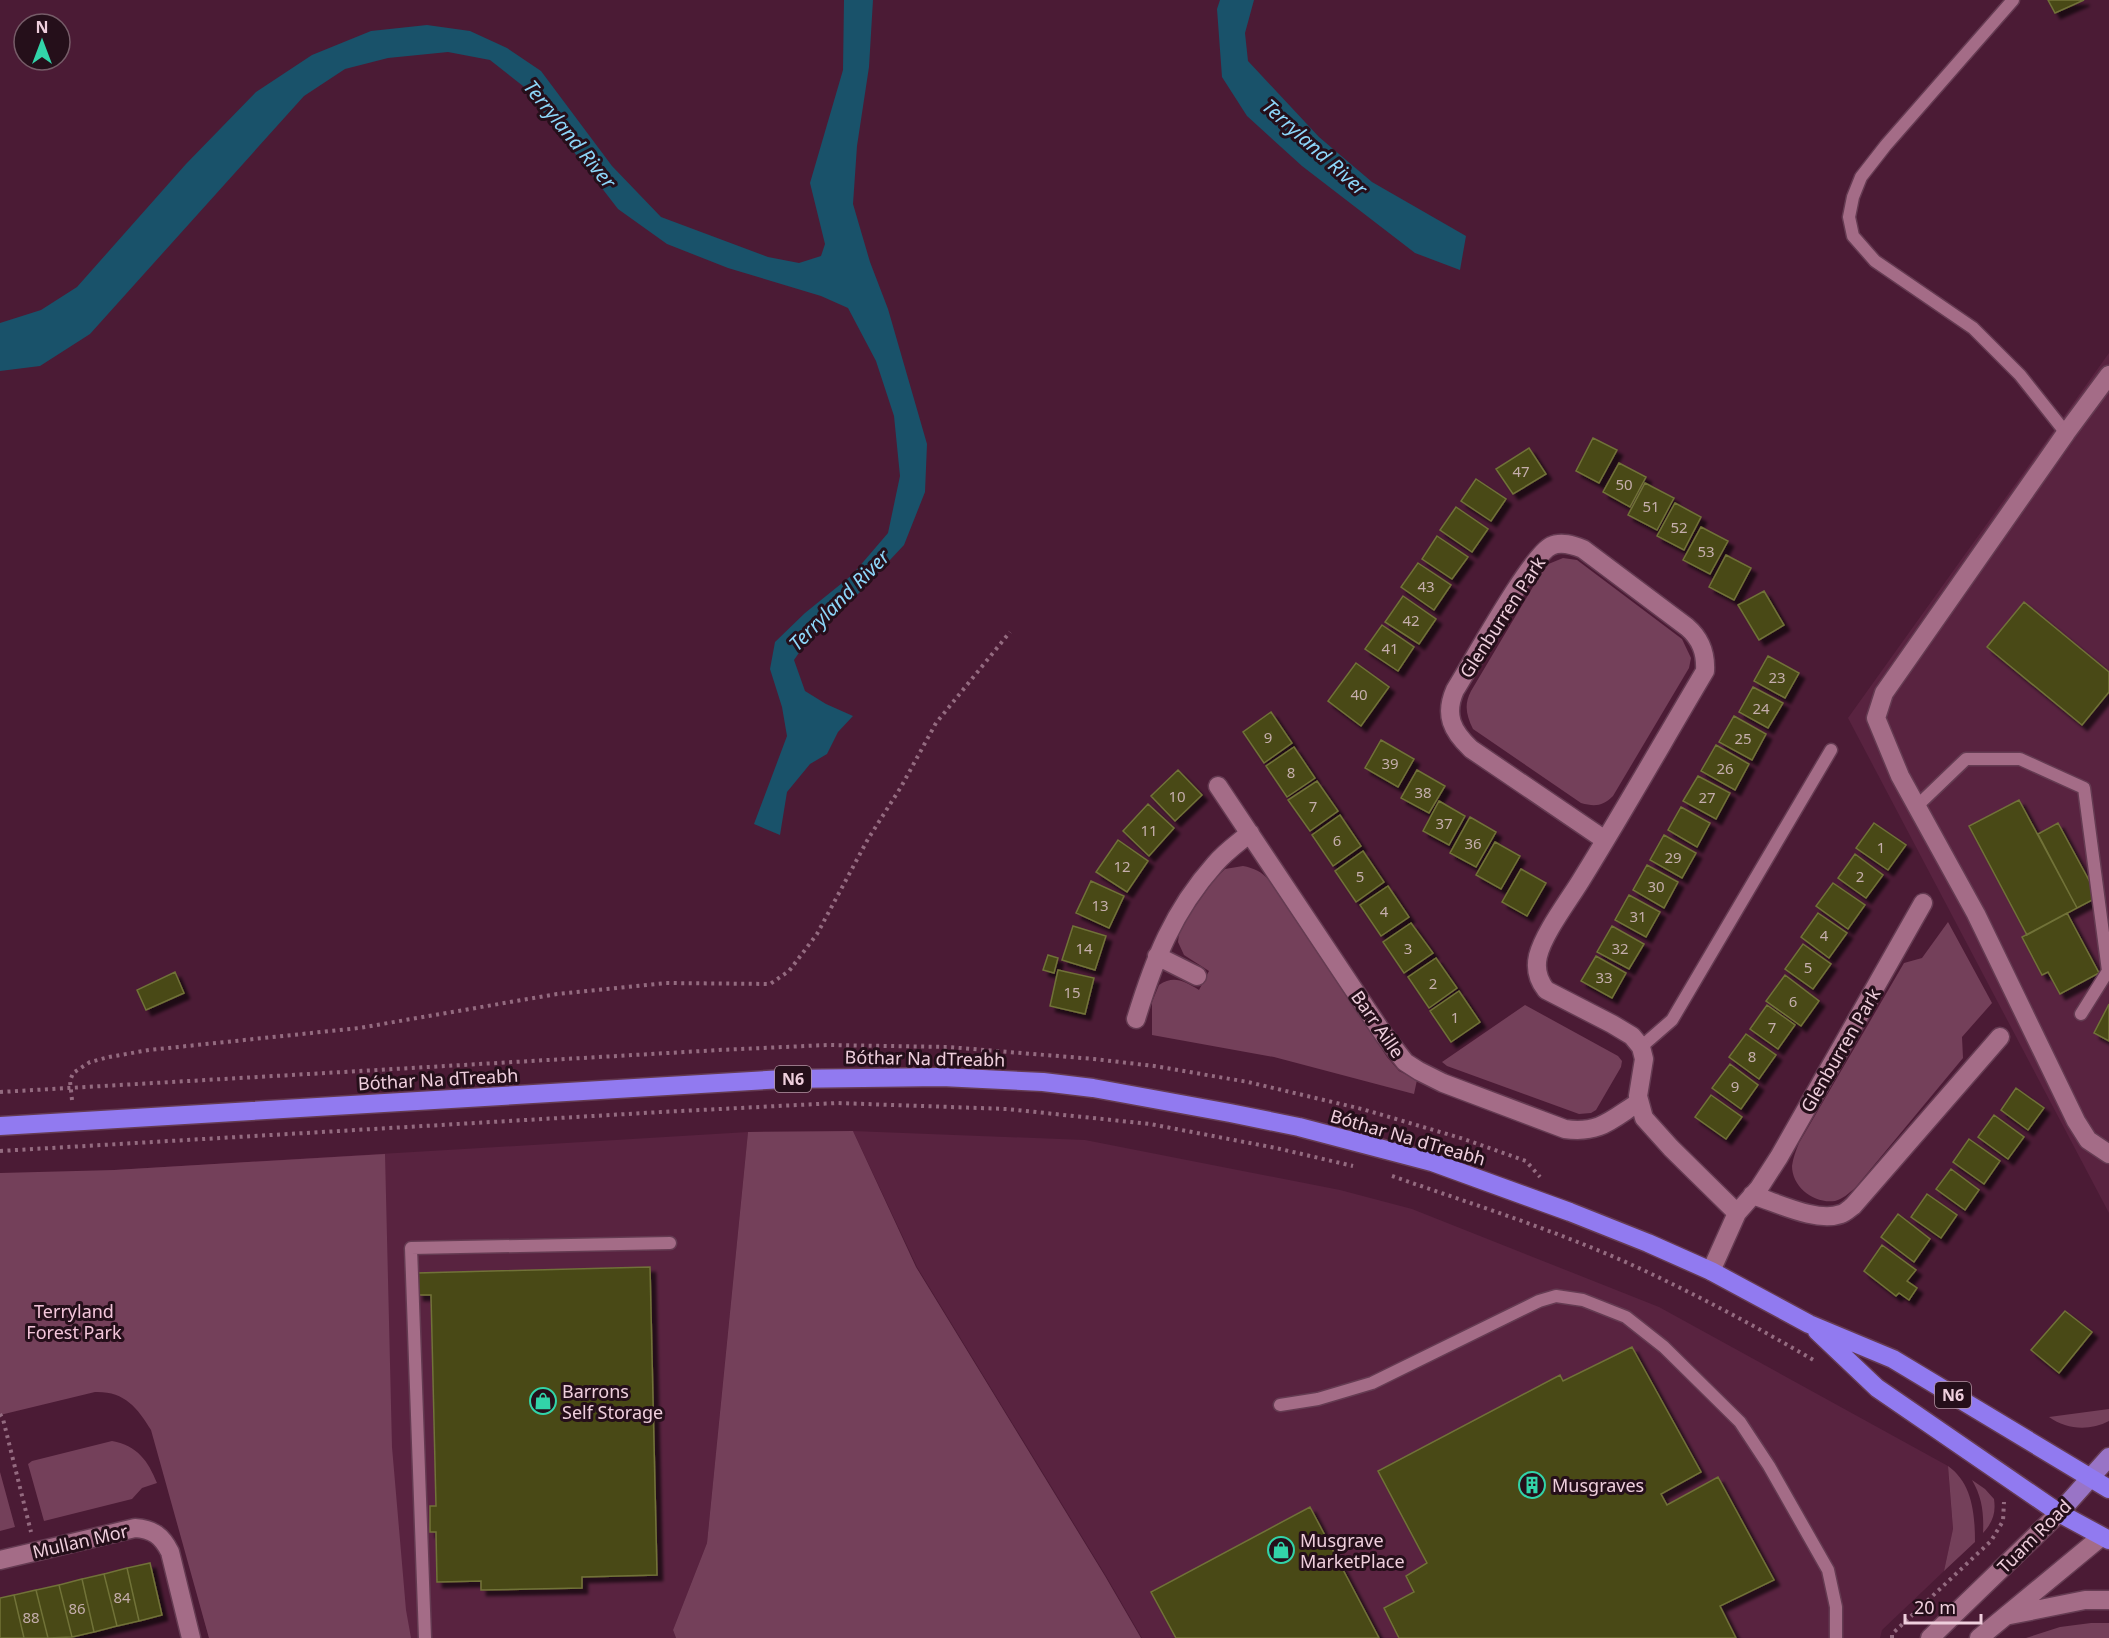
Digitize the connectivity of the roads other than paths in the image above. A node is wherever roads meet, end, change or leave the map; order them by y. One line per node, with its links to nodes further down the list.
1 (2013, 0): 3 (lane)
2 (2106, 386): 3 (street)
3 (2066, 433): 6 (street)
4 (1831, 750): 15 (lane)
5 (1218, 786): 7 (street, Barr Aille)
6 (1917, 806): 12 (lane); 18 (street)
7 (1250, 833): 10 (street); 16 (street, Barr Aille)
8 (1605, 840): 8 (street, Glenburren Park); 15 (street, Glenburren Park)
9 (1923, 903): 19 (street, Glenburren Park)
10 (1157, 956): 11 (street); 13 (street)
11 (1197, 976)
12 (2081, 1014)
13 (1136, 1019)
14 (2000, 1037): 19 (street)
15 (1641, 1047): 16 (street)
16 (1639, 1102): 20 (street)
17 (0, 1126): 22 (highway, Bóthar Na dTreabh / N6)
18 (2109, 1154)
19 (1752, 1195): 20 (street, Glenburren Park)
20 (1737, 1213): 22 (street, Glenburren Park)
21 (670, 1243): 34 (lane)
22 (1711, 1271): 23 (highway, Bóthar Na dTreabh / N6)
23 (1809, 1324): 26 (highway, Bóthar Na dTreabh / N6); 28 (highway, Bóthar Na dTreabh / N6)
24 (1280, 1406): 35 (lane)
25 (2109, 1457): 26 (main road, Tuam Road)
26 (2091, 1478): 27 (highway, Bóthar Na dTreabh / N6); 28 (main road, Tuam Road)
27 (2109, 1489)
28 (2059, 1513): 29 (highway, Bóthar Na dTreabh / N6); 36 (street, Tuam Road)
29 (2106, 1535): 32 (street)
30 (0, 1560): 33 (street, Mullan Mor)
31 (2109, 1600): 32 (street)
32 (2007, 1616): 37 (street)
33 (191, 1638)
34 (425, 1638)
35 (1836, 1638)
36 (1930, 1638)
37 (1979, 1638)

